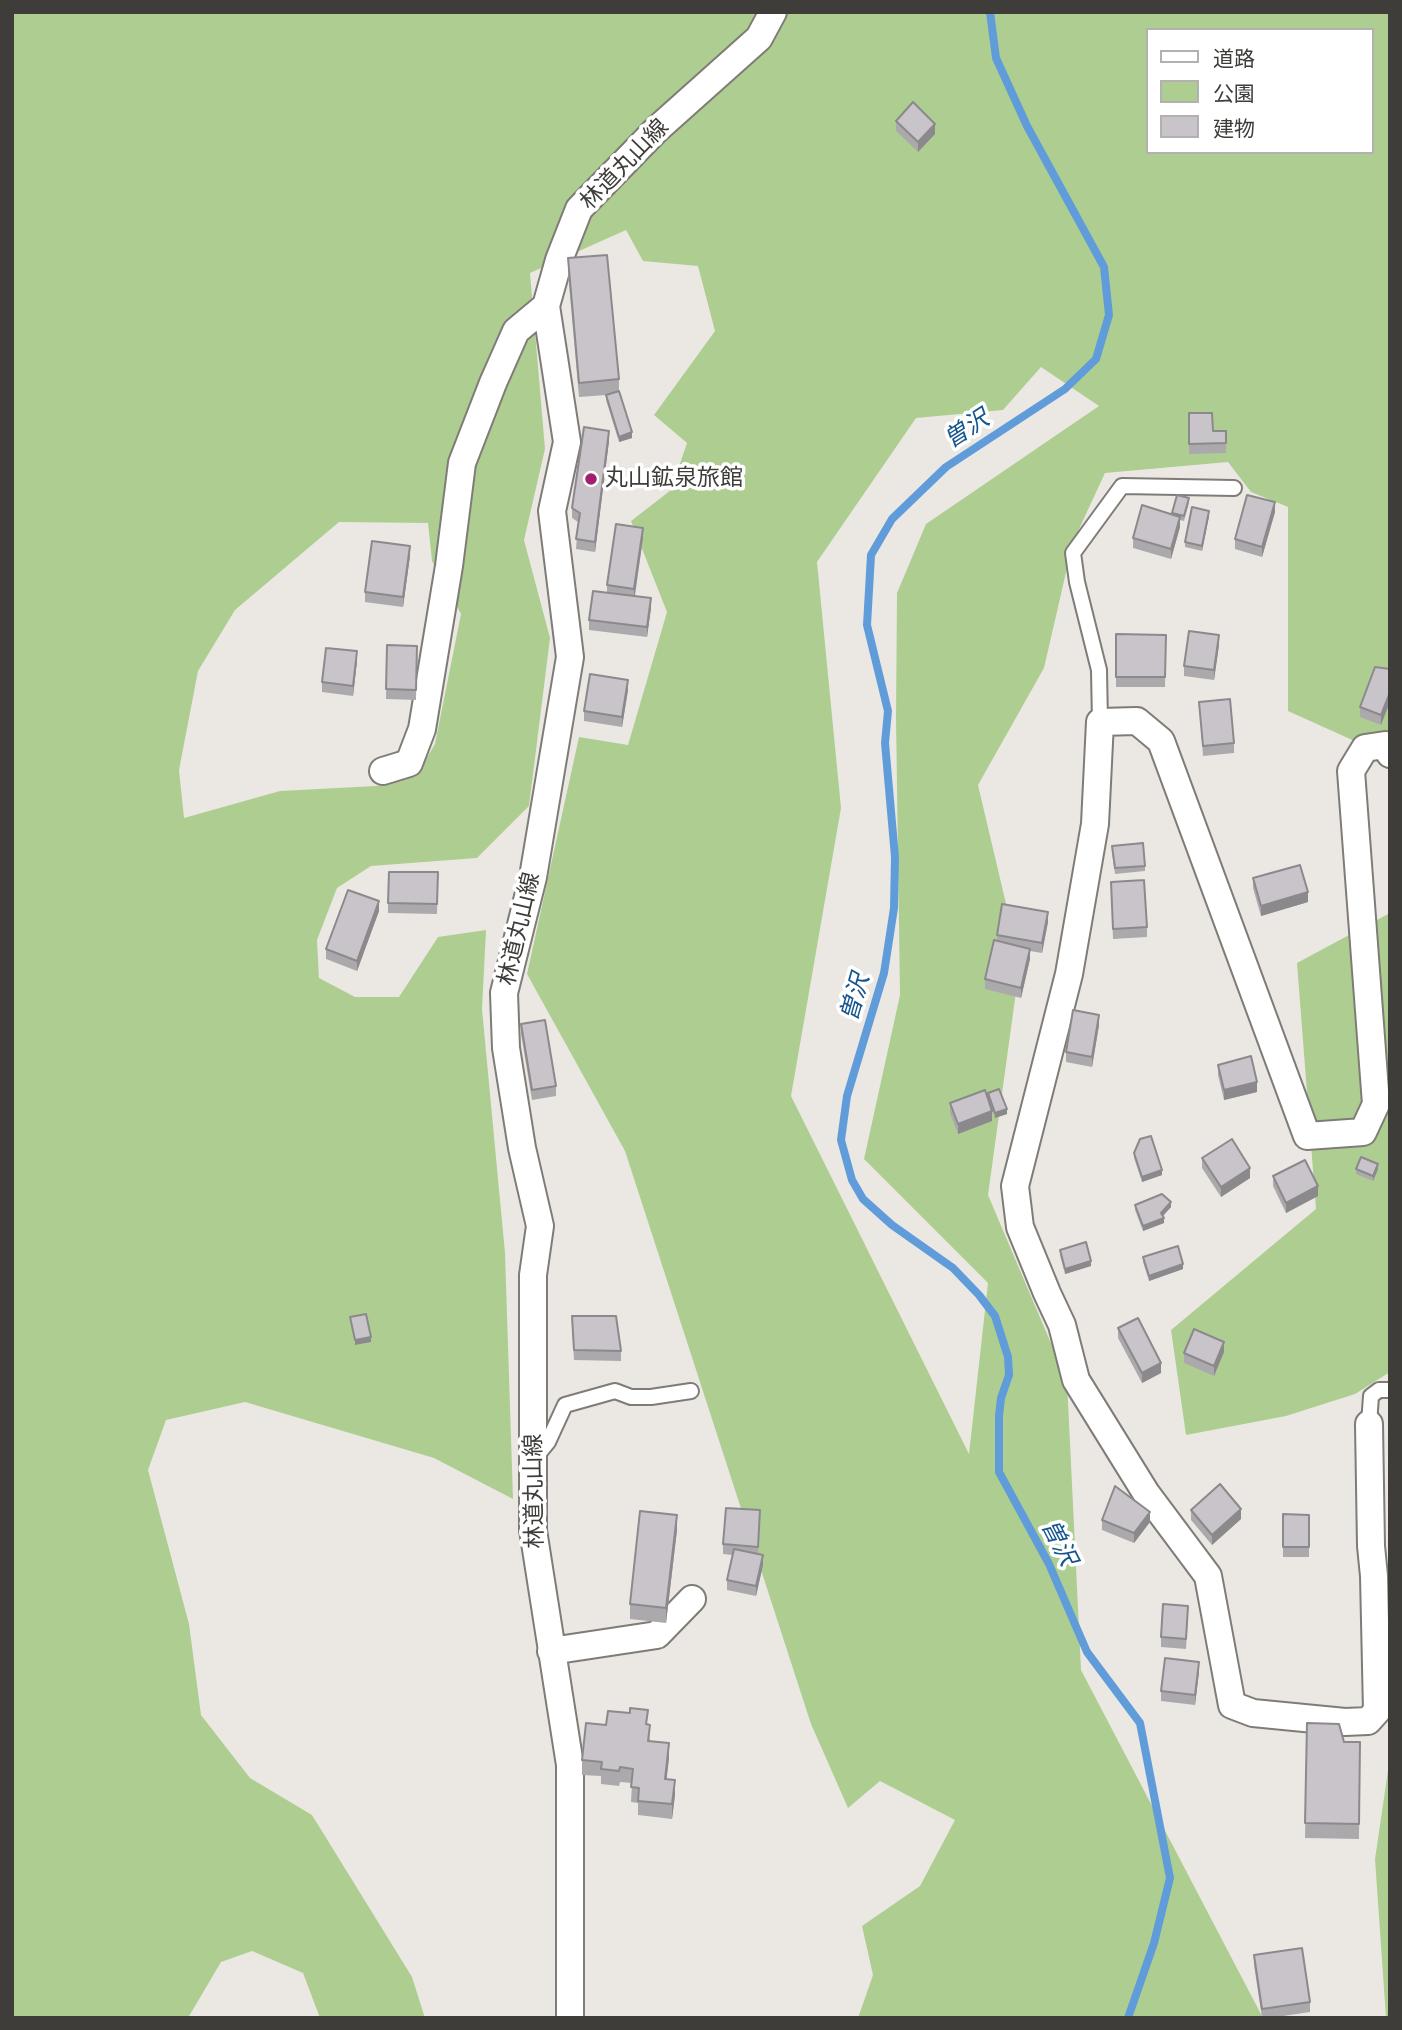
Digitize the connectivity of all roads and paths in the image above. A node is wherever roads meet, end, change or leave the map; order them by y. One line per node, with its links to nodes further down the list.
1 (773, 12): 2 (street, 林道丸山線)
2 (546, 306): 6 (street); 10 (street, 林道丸山線)
3 (1234, 488): 4 (lane)
4 (1100, 722): 5 (street); 9 (street)
5 (1390, 754)
6 (383, 771)
7 (1390, 1390): 9 (lane)
8 (691, 1391): 10 (lane)
9 (1369, 1424)
10 (534, 1460): 12 (street, 林道丸山線)
11 (692, 1599): 12 (street)
12 (551, 1651): 13 (street, 林道丸山線)
13 (570, 2018)

